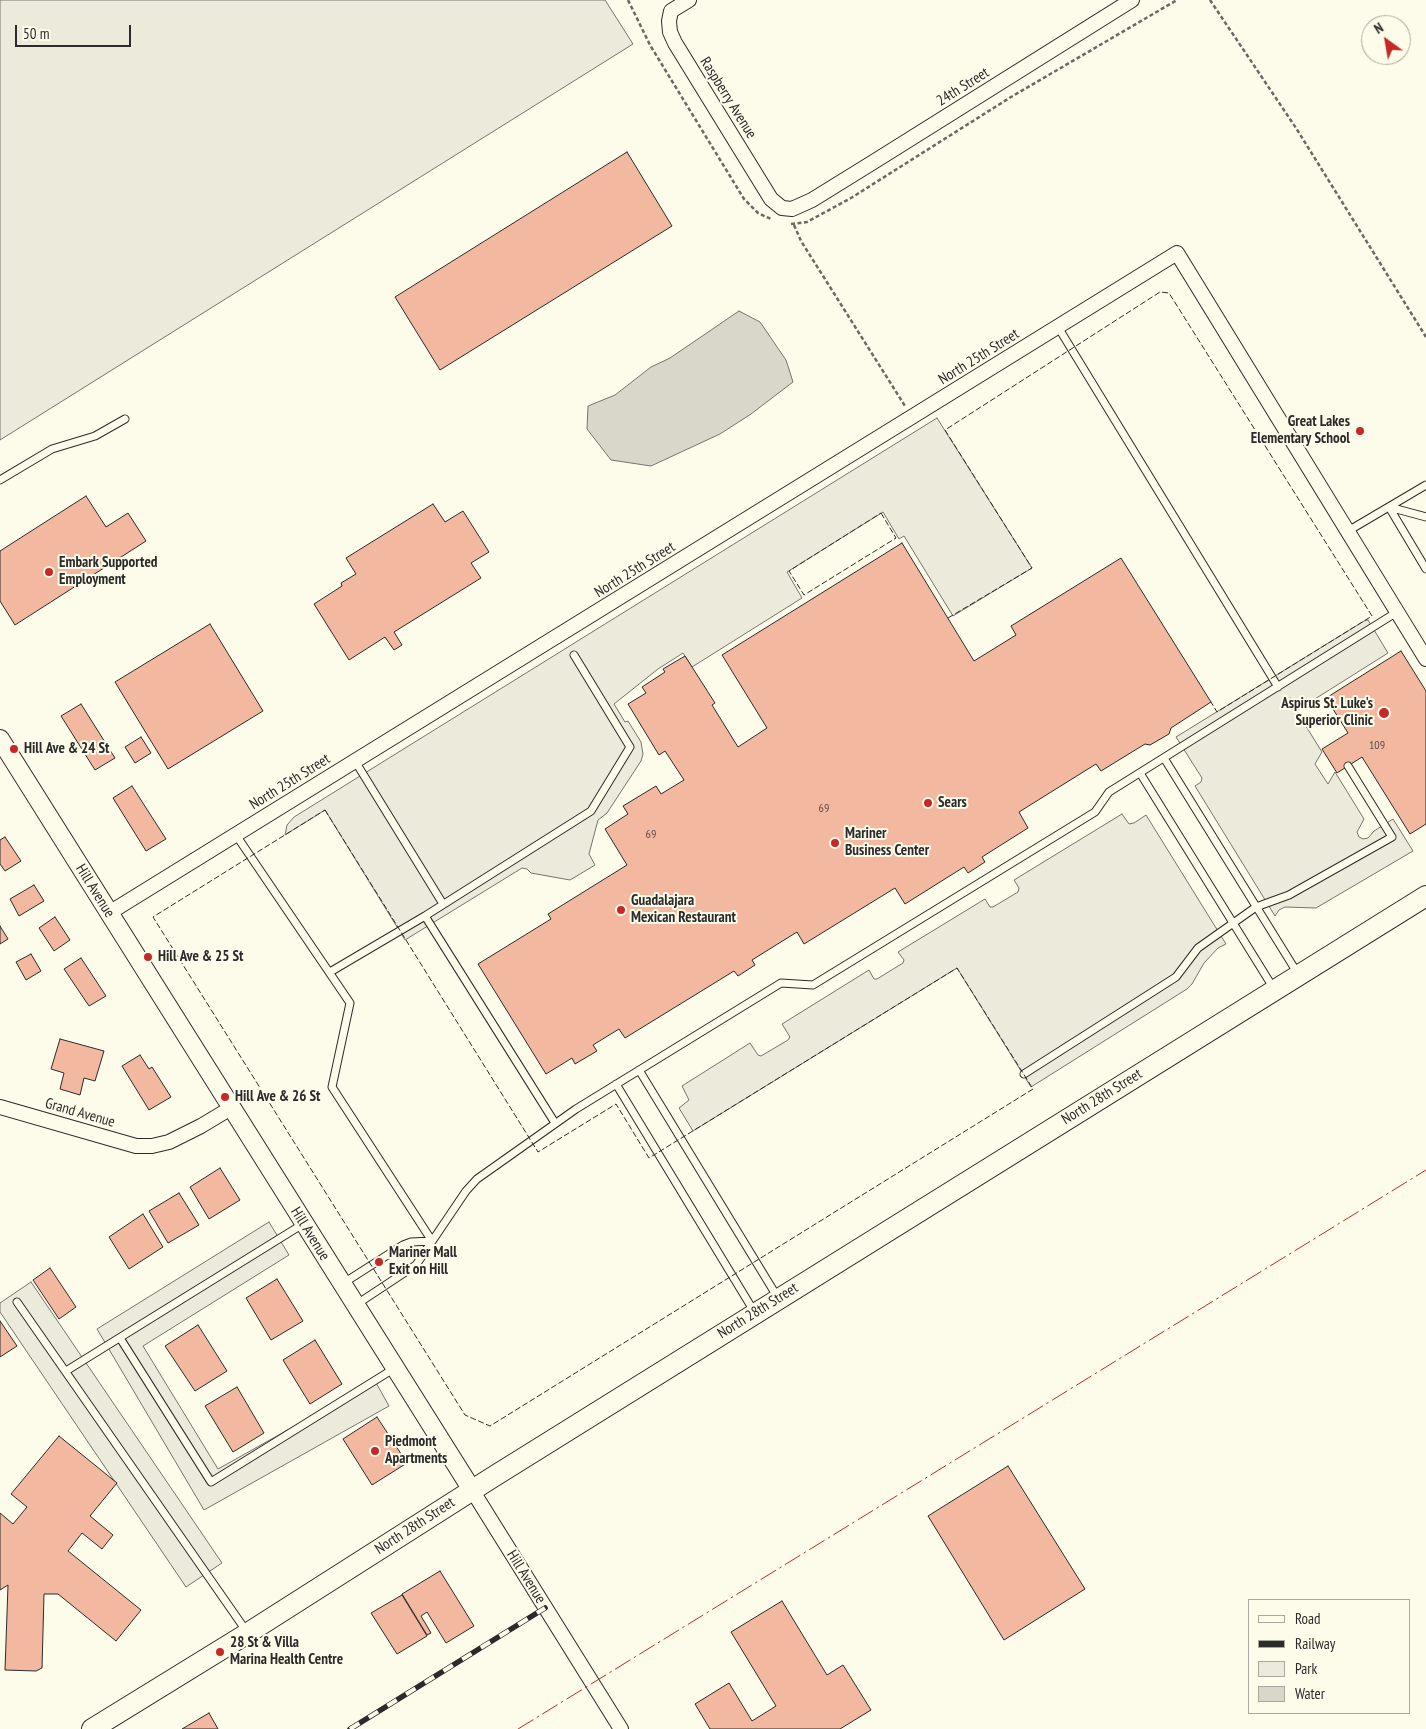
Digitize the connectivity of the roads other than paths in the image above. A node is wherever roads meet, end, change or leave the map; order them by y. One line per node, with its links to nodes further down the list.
1 (689, 0): 3 (street, Raspberry Avenue)
2 (1132, 0): 3 (street, 24th Street)
3 (771, 199)
4 (1058, 327): 10 (street, North 25th Street); 15 (lane); 18 (street, North 25th Street)
5 (125, 419): 6 (lane)
6 (0, 480)
7 (1426, 485): 8 (lane)
8 (1389, 507): 9 (lane); 10 (lane); 11 (lane)
9 (1426, 516)
10 (1348, 531): 12 (street)
11 (1426, 569)
12 (1397, 612): 14 (street); 15 (lane)
13 (574, 655): 23 (lane)
14 (1426, 659)
15 (1278, 687): 17 (lane)
16 (0, 739): 25 (street, Hill Avenue)
17 (1164, 758): 20 (lane); 24 (lane)
18 (355, 761): 21 (street, North 25th Street); 23 (lane)
19 (1348, 766): 24 (lane)
20 (1140, 773): 27 (lane); 31 (lane)
21 (236, 835): 25 (street, North 25th Street); 28 (lane)
22 (1426, 896): 29 (main road, North 28th Street)
23 (443, 904): 26 (lane)
24 (1256, 907): 27 (lane); 29 (lane)
25 (109, 913): 35 (street, Hill Avenue)
26 (425, 916): 28 (lane); 36 (lane)
27 (1233, 923): 30 (lane); 32 (lane)
28 (330, 972): 38 (lane)
29 (1298, 975): 30 (main road, North 28th Street)
30 (1275, 990): 40 (main road, North 28th Street)
31 (639, 1070): 33 (lane); 40 (lane)
32 (1024, 1074)
33 (616, 1084): 36 (lane); 43 (lane)
34 (0, 1107): 35 (street, Grand Avenue)
35 (231, 1108): 37 (street, Hill Avenue)
36 (555, 1123): 38 (lane)
37 (304, 1224): 39 (street, Hill Avenue); 44 (lane)
38 (432, 1241): 39 (lane); 42 (lane)
39 (341, 1284): 42 (street, Hill Avenue)
40 (778, 1299): 43 (main road, North 28th Street)
41 (18, 1302): 46 (lane)
42 (354, 1305): 45 (street, Hill Avenue)
43 (755, 1313): 47 (main road, North 28th Street)
44 (120, 1338): 45 (lane); 46 (lane)
45 (395, 1368): 47 (street, Hill Avenue)
46 (66, 1371): 48 (lane)
47 (472, 1490): 48 (main road, North 28th Street); 50 (street, Hill Avenue)
48 (248, 1633): 49 (main road, North 28th Street)
49 (92, 1729)
50 (621, 1729)

